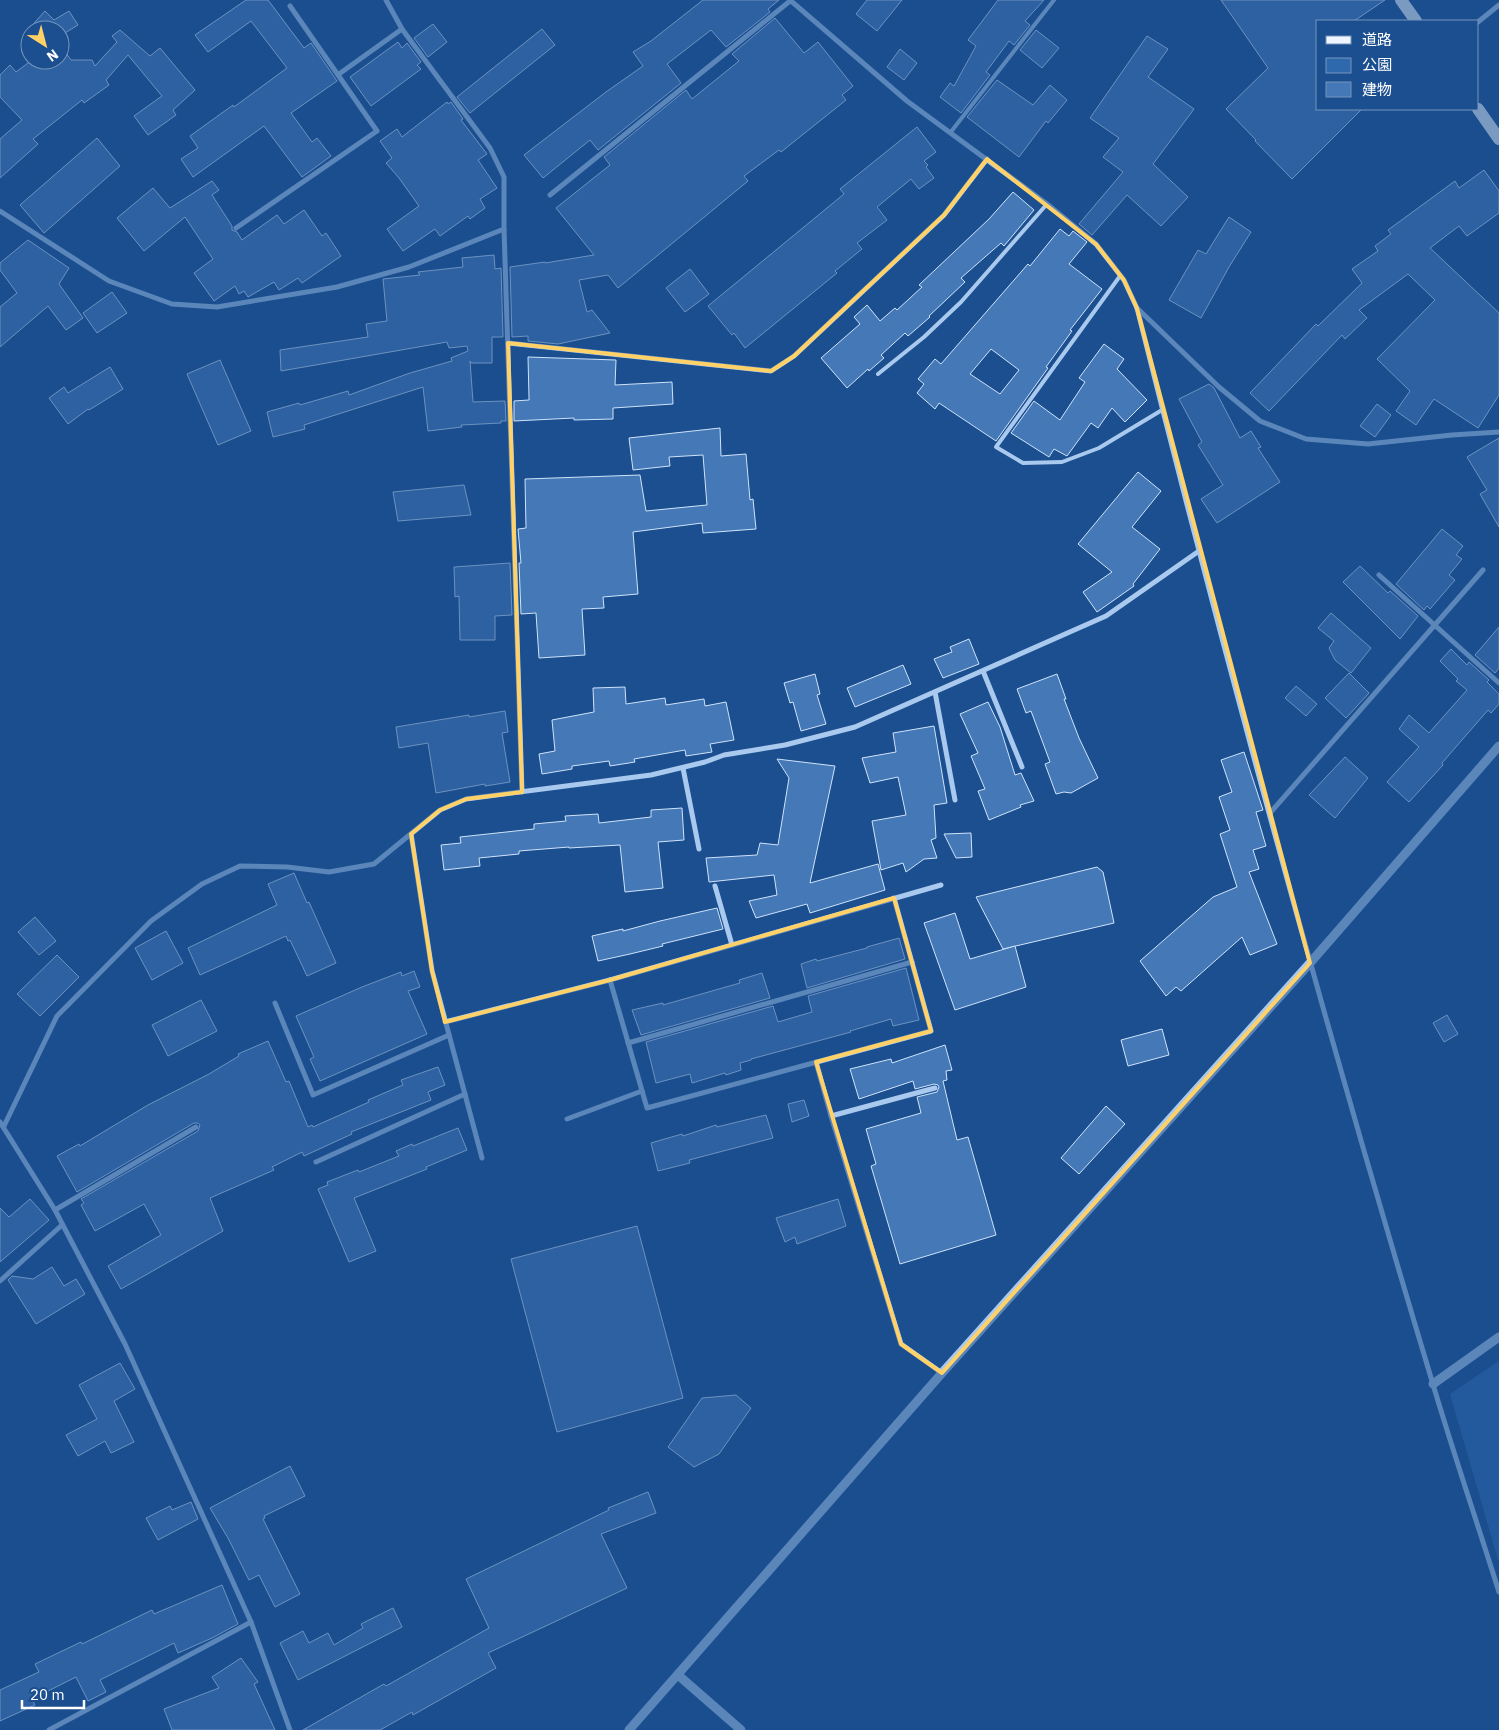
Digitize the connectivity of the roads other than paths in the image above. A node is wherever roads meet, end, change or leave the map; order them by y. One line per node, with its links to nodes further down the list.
1 (386, 0): 9 (street)
2 (790, 0): 12 (street); 15 (street)
3 (1054, 0): 12 (lane)
4 (1401, 0): 7 (main road)
5 (1499, 5): 8 (street)
6 (290, 6): 10 (street)
7 (1415, 20)
8 (1479, 21)
9 (402, 29): 10 (street); 19 (street)
10 (339, 74): 18 (street)
11 (1479, 110): 13 (main road)
12 (950, 133): 14 (street)
13 (1499, 138)
14 (987, 159): 16 (street); 22 (street)
15 (550, 195)
16 (1047, 204): 20 (street); 23 (lane)
17 (0, 211): 19 (street)
18 (236, 228)
19 (504, 229): 22 (street)
20 (1120, 276): 21 (street); 24 (lane)
21 (1137, 308): 24 (street); 25 (street)
22 (508, 343): 36 (street)
23 (878, 374)
24 (1162, 410): 26 (street)
25 (1499, 432)
26 (1199, 551): 30 (street); 38 (street)
27 (1483, 570): 29 (street)
28 (1379, 575): 29 (street)
29 (1435, 625): 31 (street); 38 (street)
30 (983, 671): 32 (street); 34 (street)
31 (1499, 683)
32 (935, 692): 35 (street); 37 (street)
33 (1499, 746): 46 (street)
34 (1022, 767)
35 (682, 768): 36 (street); 40 (street)
36 (522, 792): 39 (street)
37 (955, 800)
38 (1270, 813): 46 (street)
39 (411, 834): 49 (street); 58 (street)
40 (699, 849)
41 (941, 885): 43 (street)
42 (715, 886): 44 (street)
43 (894, 898): 44 (street); 45 (street)
44 (732, 945): 47 (street)
45 (912, 962): 51 (street); 52 (street)
46 (1310, 963): 66 (street); 67 (street)
47 (610, 980): 49 (street); 51 (street)
48 (275, 1003): 50 (street)
49 (445, 1022): 50 (street)
50 (449, 1035): 55 (street)
51 (628, 1043): 54 (street)
52 (816, 1062): 54 (street); 56 (street)
53 (935, 1088): 56 (street)
54 (642, 1091): 57 (street)
55 (465, 1094): 60 (street); 61 (street)
56 (831, 1116): 66 (street)
57 (567, 1119)
58 (2, 1124): 62 (street)
59 (196, 1127): 62 (street)
60 (482, 1158)
61 (316, 1162)
62 (54, 1210): 63 (street)
63 (62, 1225): 64 (street); 69 (street)
64 (0, 1281)
65 (1499, 1337): 67 (street)
66 (942, 1373): 70 (street)
67 (1432, 1384): 68 (street)
68 (1499, 1592)
69 (251, 1622): 71 (street); 72 (street)
70 (678, 1675): 73 (street); 74 (street)
71 (49, 1730)
72 (290, 1730)
73 (629, 1730)
74 (741, 1730)

